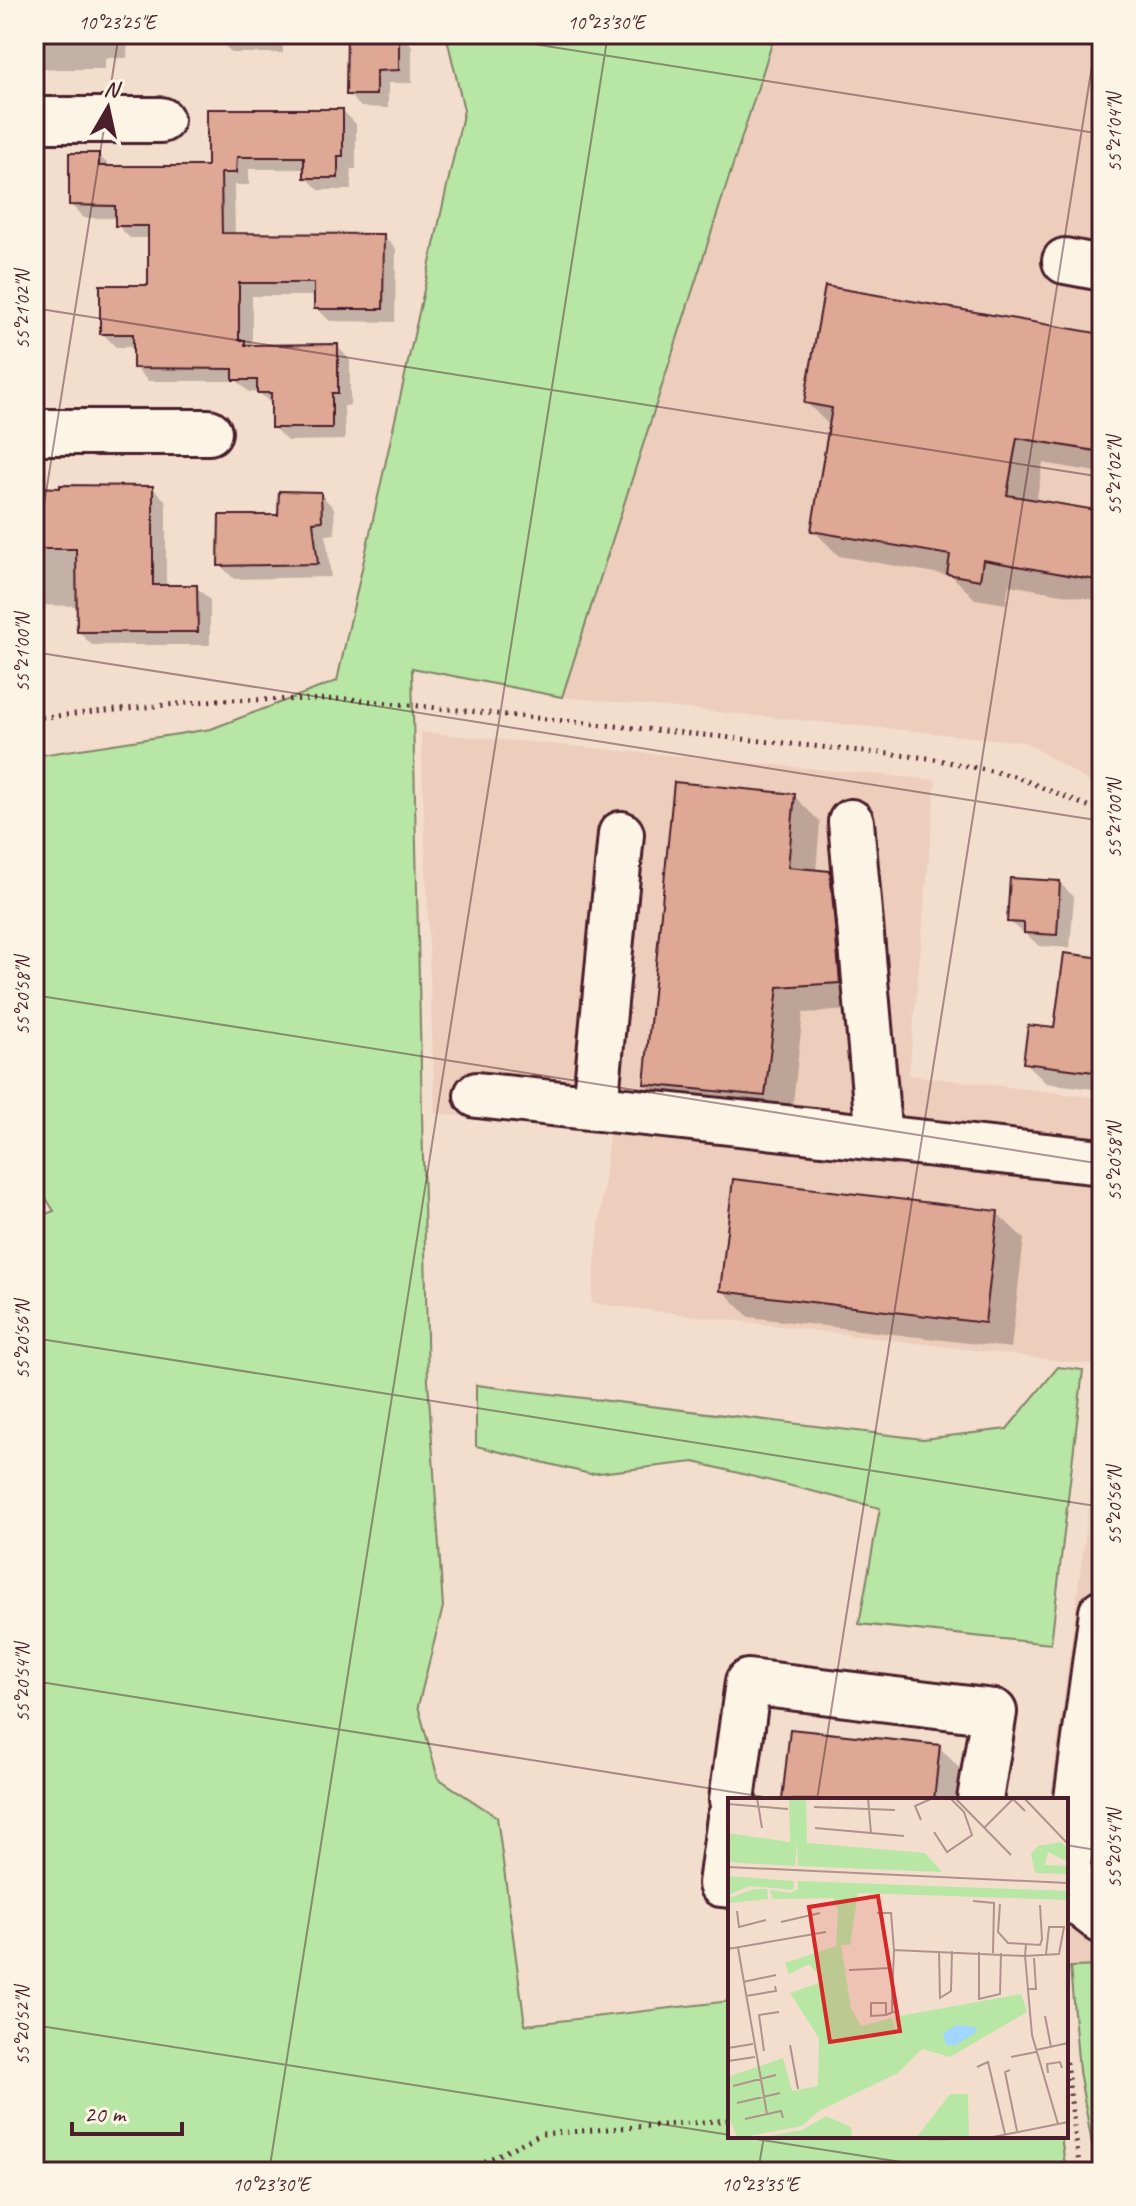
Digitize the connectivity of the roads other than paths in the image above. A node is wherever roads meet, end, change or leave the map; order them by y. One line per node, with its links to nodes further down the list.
1 (34, 120): 2 (street)
2 (161, 120)
3 (34, 432): 4 (street)
4 (209, 432)
5 (851, 822): 9 (street)
6 (621, 834): 8 (street)
7 (477, 1095): 8 (street)
8 (595, 1107): 9 (street)
9 (879, 1138): 10 (street)
10 (1102, 1162)
11 (1102, 1612): 12 (street)
12 (1099, 1673): 17 (street)
13 (732, 1798): 14 (street)
14 (980, 1798)
15 (728, 1833): 16 (street)
16 (728, 1885)
17 (1070, 1886): 18 (street)
18 (1102, 1921)

